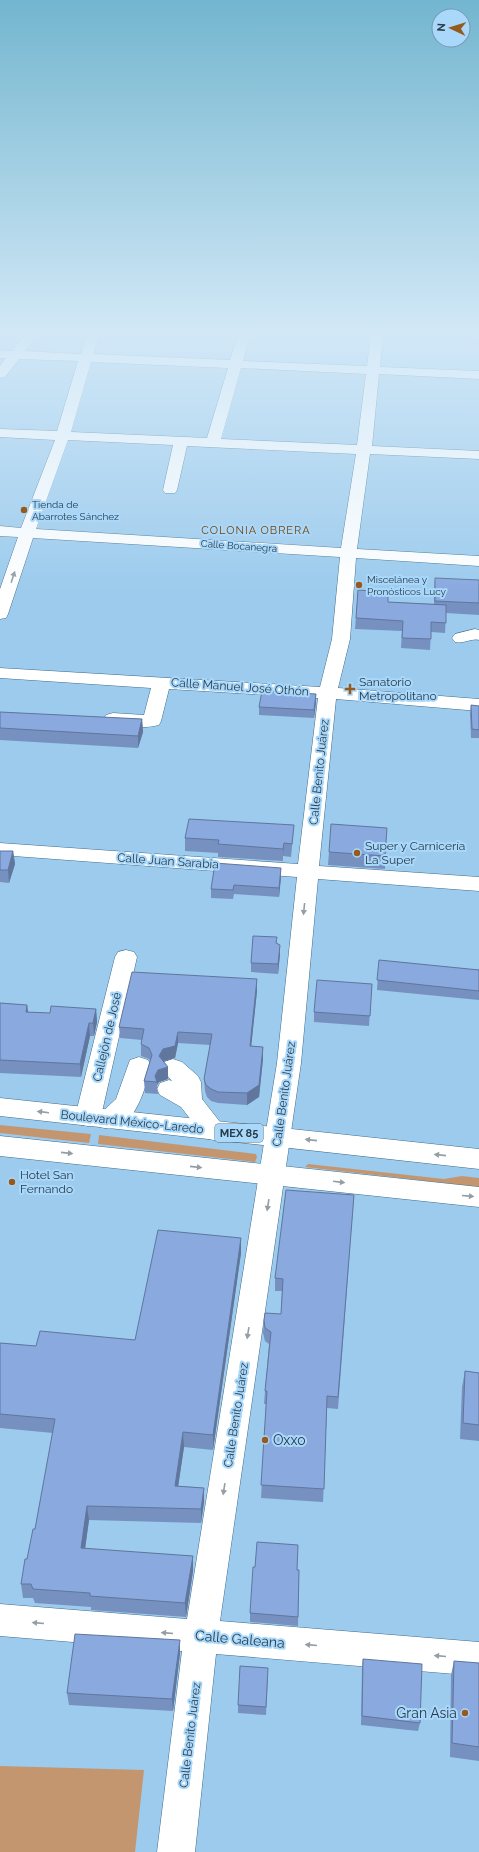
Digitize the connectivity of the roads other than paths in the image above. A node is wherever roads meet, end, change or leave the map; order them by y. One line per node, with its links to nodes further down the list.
1 (66, 421): 5 (street)
2 (219, 421): 7 (street)
3 (367, 421): 8 (street, Calle Benito Juárez)
4 (0, 433): 5 (street)
5 (62, 436): 6 (street); 12 (street)
6 (181, 440): 7 (street); 10 (street)
7 (213, 442): 8 (street)
8 (364, 450): 9 (street); 13 (street, Calle Benito Juárez)
9 (479, 455)
10 (170, 490)
11 (0, 531): 12 (street, Calle Bocanegra)
12 (27, 533): 13 (street, Calle Bocanegra); 15 (street, one-way to 12)
13 (348, 553): 14 (street, Calle Bocanegra); 20 (street, Calle Benito Juárez)
14 (479, 561)
15 (0, 614)
16 (479, 635): 17 (street)
17 (461, 638)
18 (0, 673): 19 (street, Calle Manuel José Othón)
19 (161, 682): 20 (street, Calle Manuel José Othón); 22 (street)
20 (328, 693): 21 (street, Calle Manuel José Othón); 24 (street, Calle Benito Juárez)
21 (479, 705)
22 (99, 718)
23 (0, 849): 24 (street, Calle Juan Sarabia)
24 (308, 870): 25 (street, Calle Juan Sarabia); 32 (street, Calle Benito Juárez, one-way to 32)
25 (479, 884)
26 (126, 957): 30 (street, Callejón de José)
27 (139, 1066): 30 (street)
28 (178, 1086): 31 (street)
29 (0, 1107): 30 (street, Boulevard México-Laredo / MEX 85, one-way to 29)
30 (98, 1118): 31 (street, Boulevard México-Laredo / MEX 85)
31 (214, 1131): 32 (street, Boulevard México-Laredo / MEX 85)
32 (278, 1137): 34 (street, Boulevard México-Laredo / MEX 85, one-way to 32); 35 (street, Calle Benito Juárez)
33 (0, 1146): 35 (street, one-way to 35)
34 (479, 1159)
35 (272, 1175): 36 (street, one-way to 36); 38 (street, Calle Benito Juárez, one-way to 38)
36 (479, 1197)
37 (0, 1620): 38 (street, Calle Galeana, one-way to 37)
38 (202, 1636): 39 (street, Calle Galeana, one-way to 38); 40 (street, Calle Benito Juárez)
39 (479, 1659)
40 (176, 1852)

